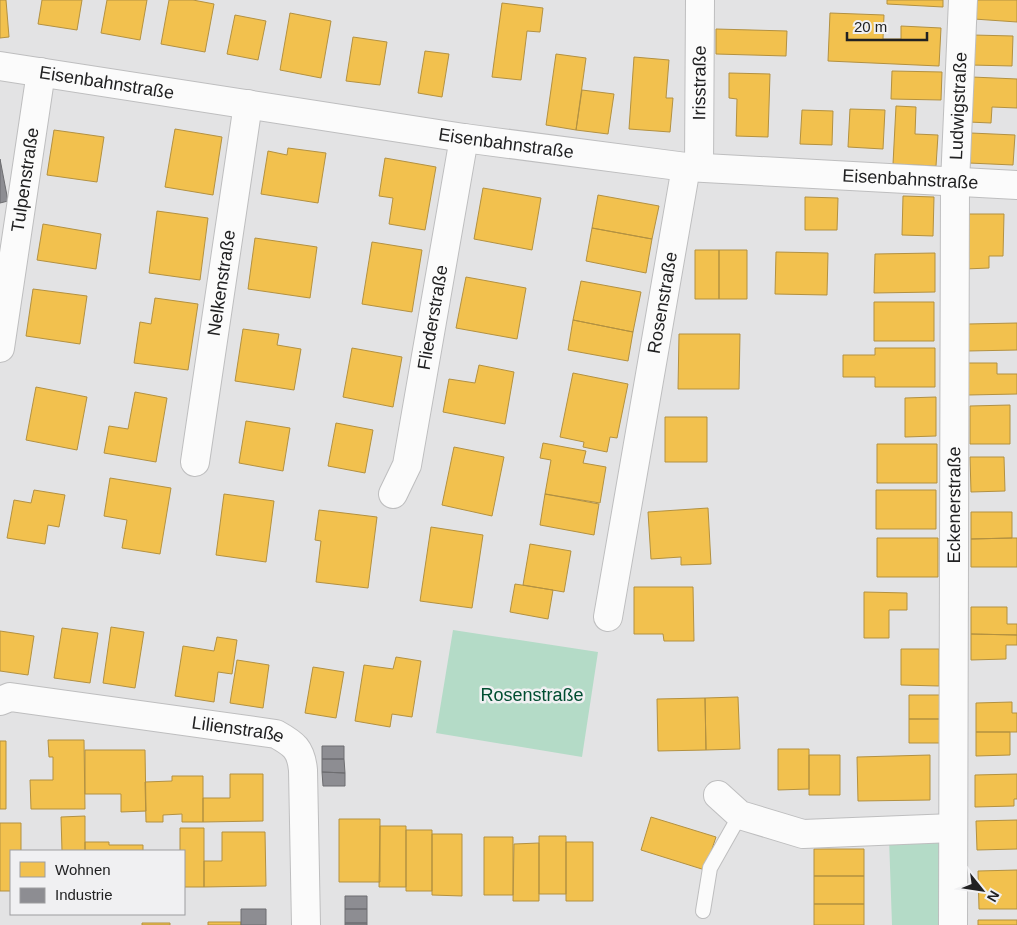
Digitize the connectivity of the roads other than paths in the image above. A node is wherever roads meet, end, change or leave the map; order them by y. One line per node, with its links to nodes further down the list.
1 (700, 0): 7 (street, Irisstraße)
2 (962, 0): 8 (street, Ludwigstraße)
3 (0, 66): 4 (street, Eisenbahnstraße)
4 (41, 72): 5 (street, Eisenbahnstraße); 10 (street, Tulpenstraße)
5 (248, 104): 6 (street, Eisenbahnstraße); 11 (street, Nelkenstraße)
6 (464, 138): 7 (street, Eisenbahnstraße); 12 (street, Fliederstraße)
7 (693, 167): 8 (street, Eisenbahnstraße); 13 (street, Rosenstraße)
8 (955, 183): 9 (street, Eisenbahnstraße); 17 (street, Eckenerstraße)
9 (1017, 185)
10 (0, 348)
11 (195, 462)
12 (394, 494)
13 (608, 617)
14 (0, 701): 19 (street, Lilienstraße)
15 (718, 795): 16 (street)
16 (740, 816): 17 (street); 18 (lane)
17 (953, 828): 20 (street, Eckenerstraße)
18 (703, 911)
19 (306, 925)
20 (953, 925)

